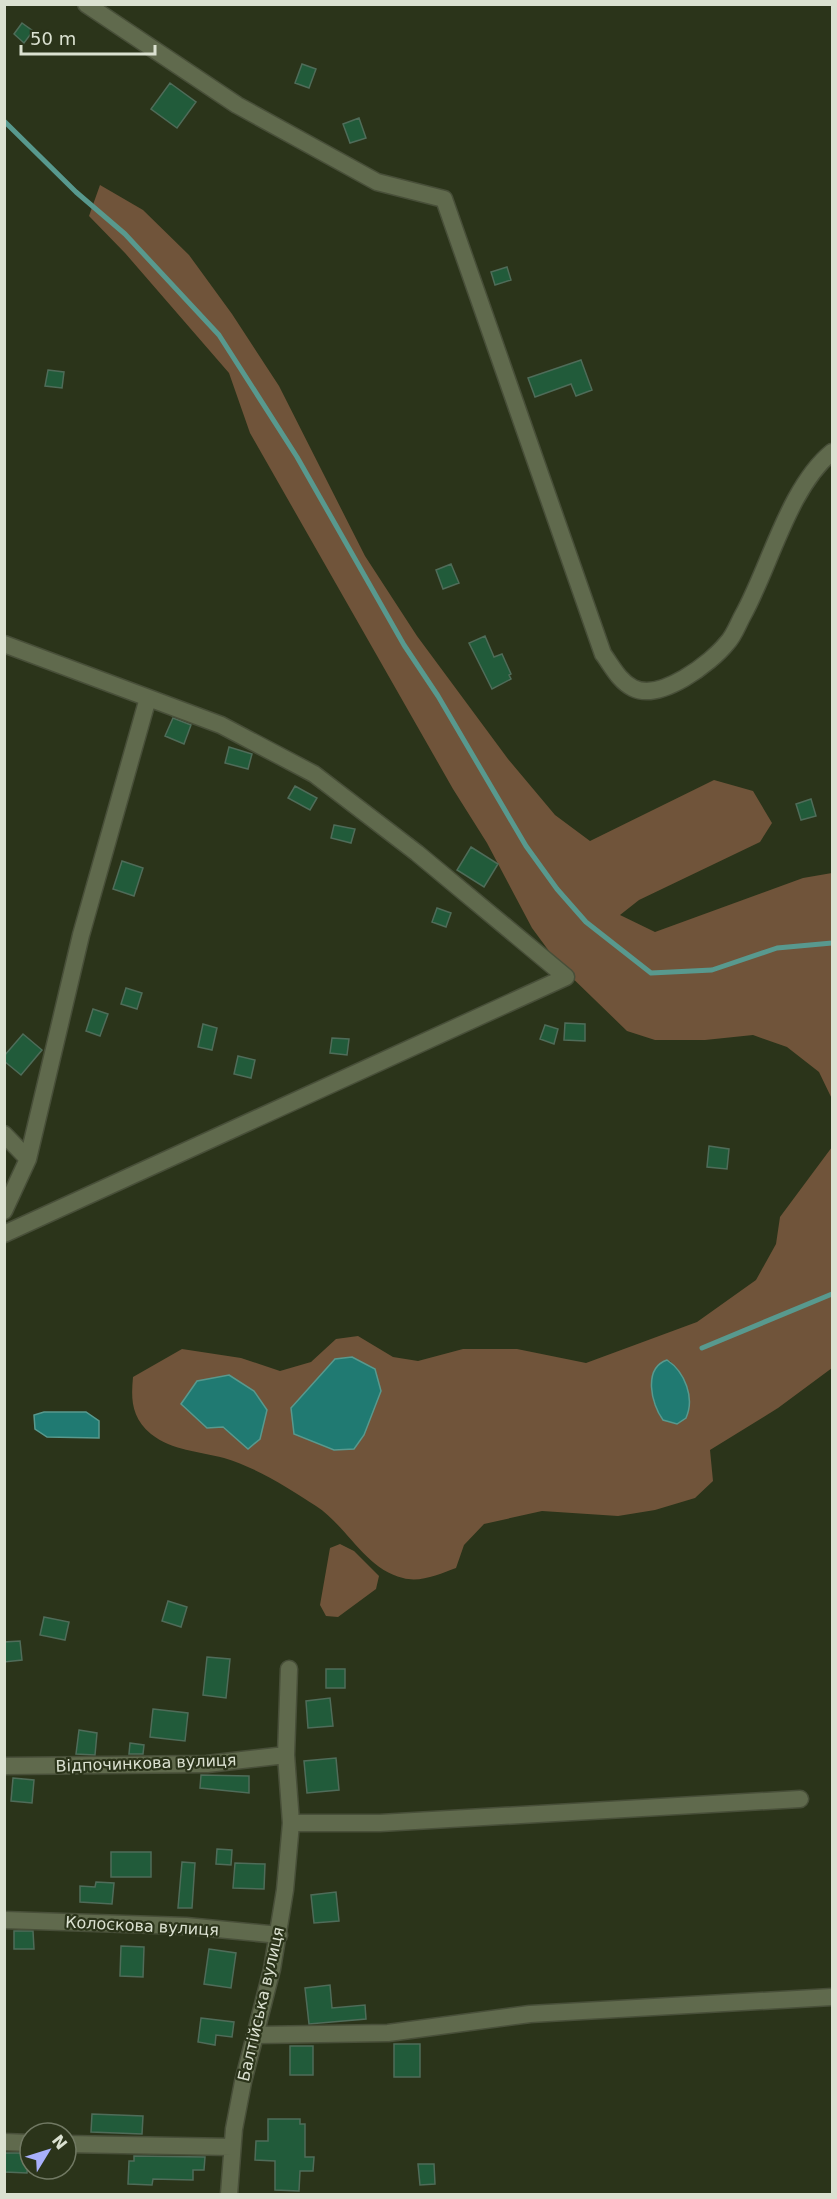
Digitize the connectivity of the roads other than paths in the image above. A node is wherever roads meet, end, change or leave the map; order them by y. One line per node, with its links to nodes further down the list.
1 (86, 4): 2 (street)
2 (832, 452)
3 (4, 644): 4 (street)
4 (148, 698): 6 (street); 8 (street)
5 (4, 1134): 6 (street)
6 (28, 1159): 7 (street)
7 (4, 1211)
8 (4, 1234)
9 (289, 1669): 10 (street, Балтійська вулиця)
10 (286, 1755): 11 (street, Відпочинкова вулиця); 13 (street, Балтійська вулиця)
11 (4, 1766)
12 (800, 1799): 13 (street)
13 (291, 1823): 15 (street, Балтійська вулиця)
14 (4, 1920): 15 (street, Колоскова вулиця)
15 (279, 1935): 17 (street, Балтійська вулиця)
16 (832, 1997): 17 (street)
17 (256, 2035): 19 (street, Балтійська вулиця)
18 (78, 2144): 19 (street)
19 (232, 2147): 20 (street, Балтійська вулиця)
20 (229, 2194)

